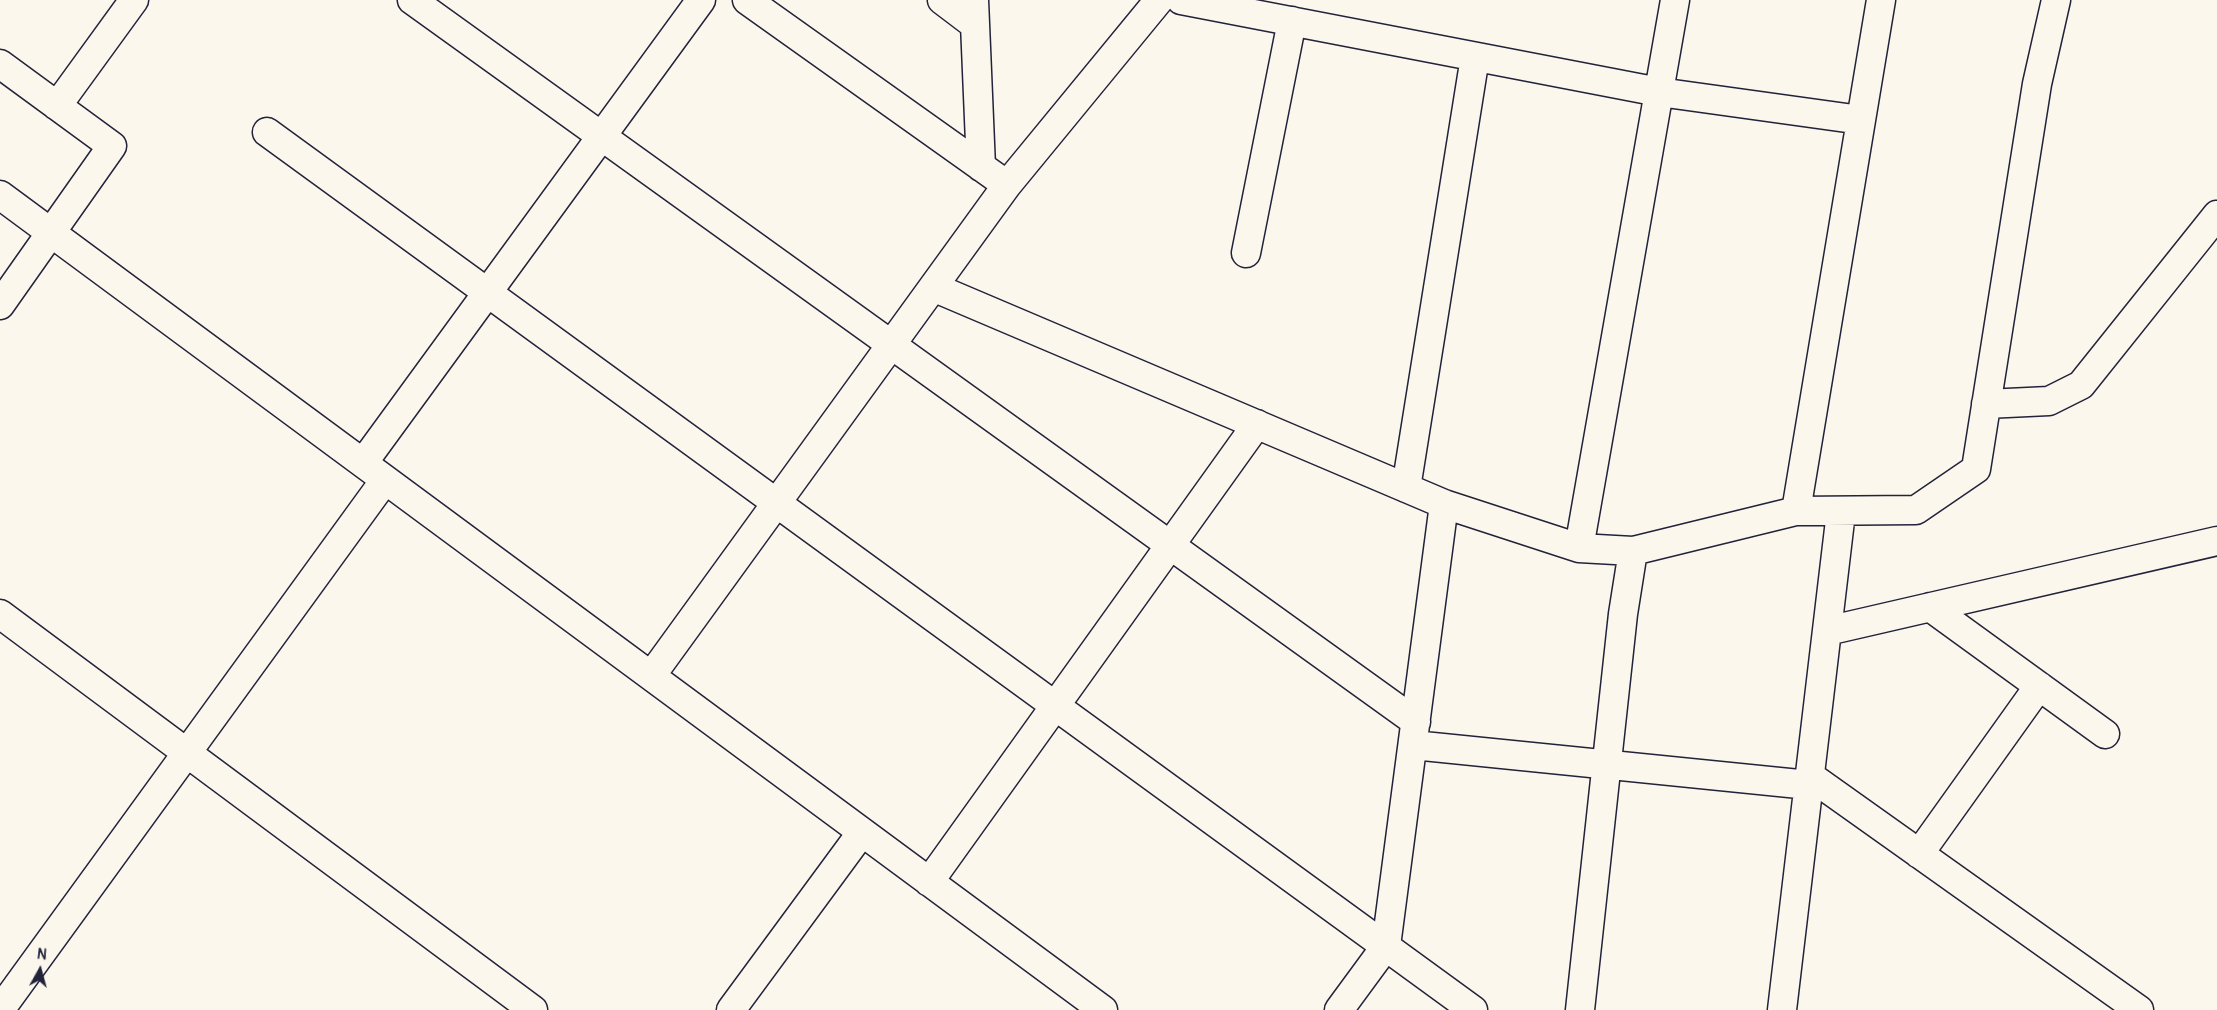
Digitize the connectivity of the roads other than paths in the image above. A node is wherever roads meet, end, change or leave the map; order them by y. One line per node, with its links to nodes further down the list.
1 (134, 0): 16 (street)
2 (412, 0): 19 (street)
3 (701, 0): 19 (street)
4 (747, 0): 20 (street)
5 (942, 0): 11 (street)
6 (1159, 0): 21 (street)
7 (1181, 0): 12 (street)
8 (1675, 0): 15 (street)
9 (1881, 0): 17 (street)
10 (2056, 0): 30 (street)
11 (975, 12): 20 (street)
12 (1292, 22): 13 (street); 25 (street)
13 (1475, 57): 15 (street); 34 (street)
14 (0, 64): 16 (street)
15 (1659, 92): 17 (street); 41 (street)
16 (57, 106): 24 (street)
17 (1861, 120): 37 (street)
18 (267, 132): 27 (street)
19 (602, 136): 27 (street); 29 (street)
20 (982, 167): 21 (street)
21 (1007, 185): 26 (street)
22 (0, 195): 24 (street)
23 (2217, 215): 30 (street)
24 (51, 233): 28 (street); 32 (street)
25 (1246, 253)
26 (933, 287): 29 (street); 31 (street)
27 (488, 292): 32 (street); 35 (street)
28 (0, 305)
29 (891, 345): 35 (street); 40 (street)
30 (1986, 404): 38 (street)
31 (1257, 424): 34 (street); 40 (street)
32 (363, 463): 33 (street)
33 (385, 480): 46 (street); 51 (street)
34 (1406, 488): 36 (street)
35 (777, 502): 46 (street); 48 (street)
36 (1444, 504): 41 (street); 49 (street)
37 (1796, 512): 38 (street); 42 (street)
38 (1841, 512): 45 (street)
39 (2217, 541): 43 (street)
40 (1170, 546): 48 (street); 49 (street)
41 (1579, 548): 42 (street)
42 (1633, 551): 52 (street)
43 (1930, 607): 45 (street); 47 (street)
44 (0, 614): 51 (street)
45 (1827, 631): 53 (street)
46 (650, 676): 54 (street)
47 (2039, 686): 50 (street); 55 (street)
48 (1056, 705): 56 (street); 57 (street)
49 (1414, 734): 52 (street); 57 (street)
50 (2105, 734)
51 (186, 752): 59 (street); 60 (street)
52 (1607, 765): 53 (street); 65 (street)
53 (1809, 781): 55 (street); 58 (street)
54 (862, 832): 56 (street); 61 (street)
55 (1919, 854): 66 (street)
56 (929, 882): 62 (street)
57 (1386, 946): 63 (street); 64 (street)
58 (1788, 1006)
59 (528, 1009)
60 (0, 1010)
61 (730, 1010)
62 (1103, 1010)
63 (1340, 1010)
64 (1473, 1010)
65 (1580, 1010)
66 (2139, 1010)

